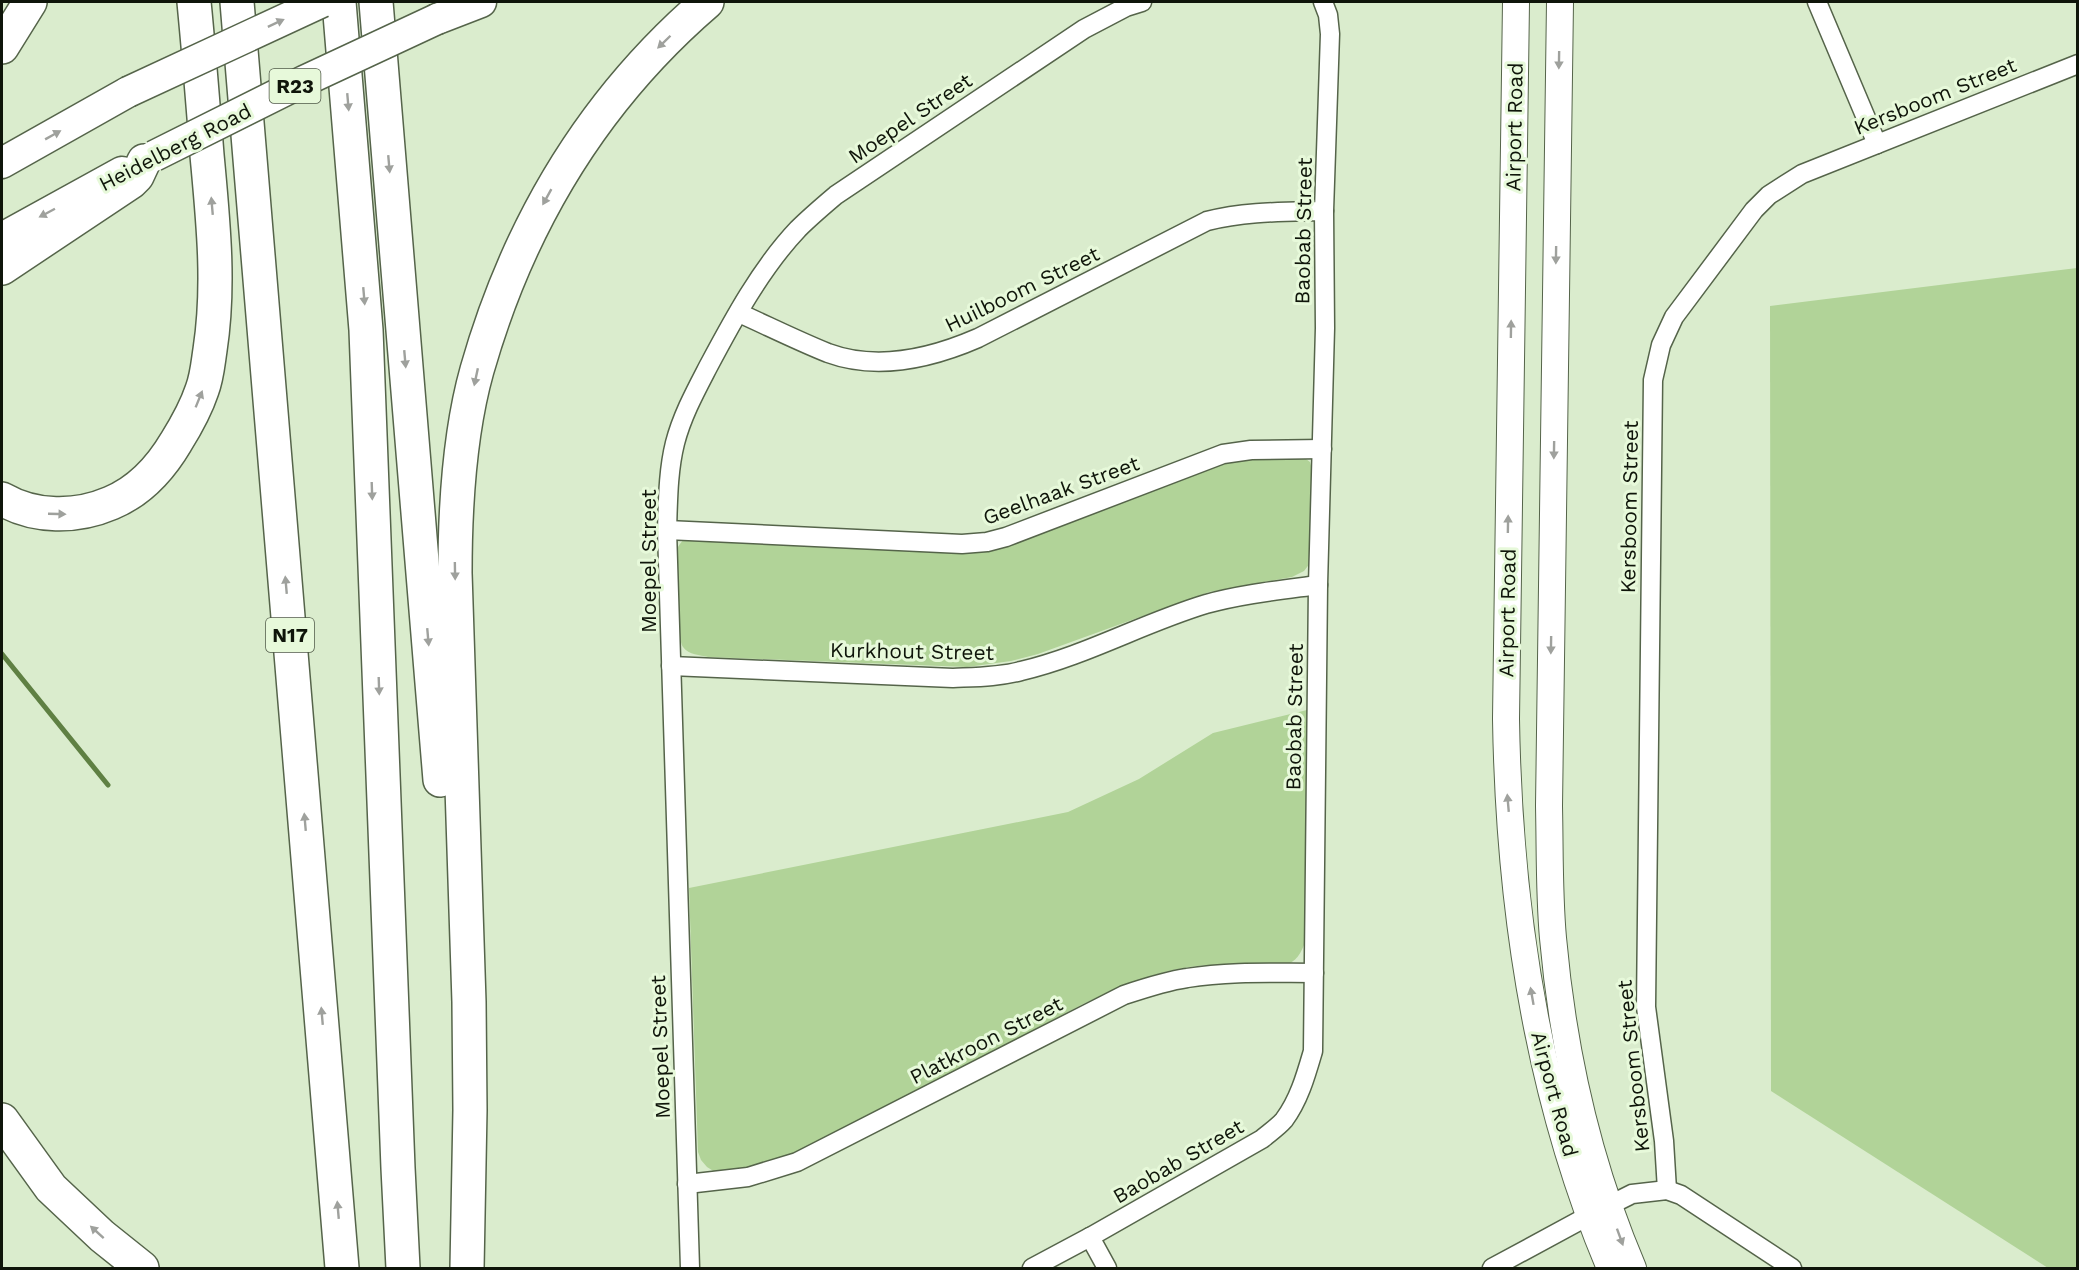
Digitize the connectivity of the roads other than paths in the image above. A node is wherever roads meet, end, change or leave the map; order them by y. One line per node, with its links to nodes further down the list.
1 (30, 2): 14 (highway)
2 (194, 2): 24 (highway, one-way to 2)
3 (237, 2): 36 (highway, N17, one-way to 3)
4 (322, 2): 18 (main road, one-way to 4, bridge)
5 (339, 2): 37 (highway, one-way to 37)
6 (376, 2): 34 (highway, one-way to 34)
7 (481, 2): 17 (main road, Heidelberg Road / R23, bridge)
8 (707, 2): 34 (highway, one-way to 34)
9 (1142, 2): 22 (street, Moepel Street)
10 (1516, 2): 32 (main road, Airport Road, one-way to 10)
11 (1560, 2): 32 (main road, Airport Road, one-way to 32)
12 (1817, 2): 16 (street)
13 (1326, 8): 19 (street, Baobab Street)
14 (2, 46)
15 (2078, 64): 16 (street, Kersboom Street)
16 (1877, 144): 31 (street, Kersboom Street)
17 (149, 159): 20 (main road, Heidelberg Road / R23, one-way to 20); 21 (highway)
18 (2, 163)
19 (1324, 211): 22 (street, Huilboom Street); 23 (street, Baobab Street)
20 (2, 238)
21 (2, 268)
22 (739, 313): 25 (street, Moepel Street)
23 (1322, 449): 25 (street, Geelhaak Street); 26 (street, Baobab Street)
24 (2, 499)
25 (667, 530): 27 (street, Moepel Street)
26 (1318, 585): 27 (street, Kurkhout Street); 28 (street, Baobab Street)
27 (671, 666): 30 (street, Moepel Street)
28 (1314, 973): 30 (street, Platkroon Street); 33 (street, Baobab Street)
29 (2, 1120): 35 (highway, one-way to 29)
30 (687, 1184): 38 (street, Moepel Street)
31 (1667, 1190): 32 (street); 44 (street)
32 (1599, 1210): 41 (street); 42 (main road); 43 (main road, one-way to 43)
33 (1090, 1238): 39 (street, Baobab Street); 40 (street)
34 (467, 1259)
35 (142, 1269)
36 (342, 1269)
37 (403, 1269)
38 (690, 1269)
39 (1032, 1269)
40 (1107, 1269)
41 (1492, 1269)
42 (1610, 1269)
43 (1633, 1269)
44 (1792, 1269)

